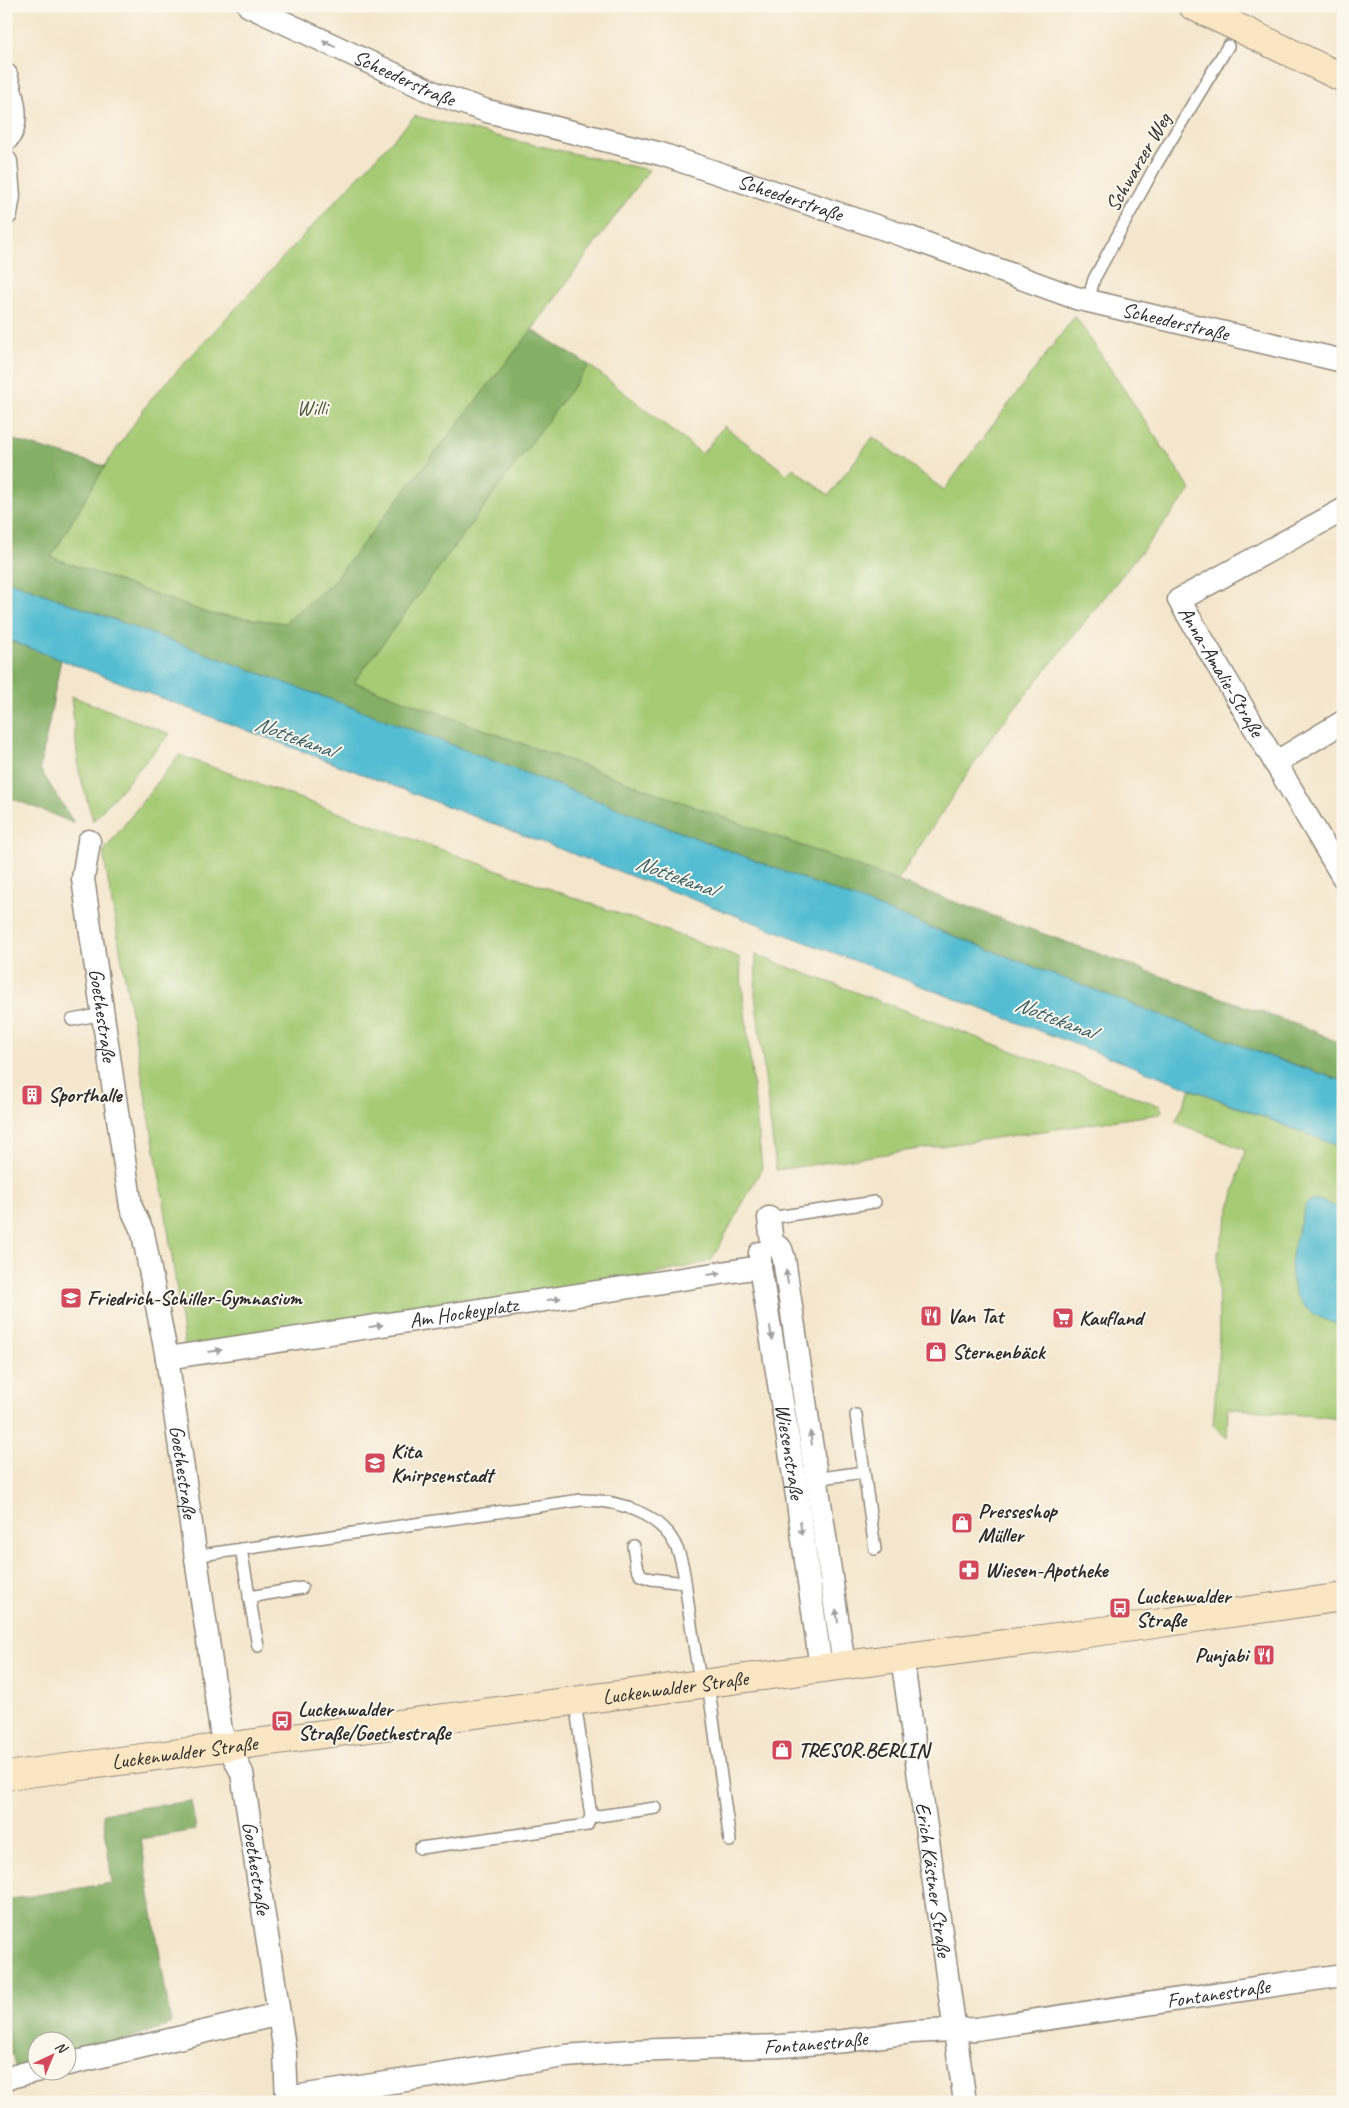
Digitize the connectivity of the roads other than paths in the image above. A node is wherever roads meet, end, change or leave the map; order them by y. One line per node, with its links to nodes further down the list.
1 (250, 6): 9 (street, Scheederstraße, one-way to 1)
2 (1193, 6): 5 (main road)
3 (1228, 46): 9 (lane, Schwarzer Weg)
4 (6, 75): 6 (street)
5 (1343, 78)
6 (6, 140)
7 (6, 162): 8 (street)
8 (6, 214)
9 (1088, 301): 10 (street, Scheederstraße)
10 (1343, 360)
11 (1343, 510): 13 (street, Anna-Amalie-Straße)
12 (1343, 722): 13 (street)
13 (1275, 762): 15 (street, Anna-Amalie-Straße)
14 (89, 841): 16 (street, Goethestraße)
15 (1343, 877)
16 (103, 1014): 17 (lane); 22 (street, Goethestraße)
17 (72, 1020)
18 (875, 1202): 19 (lane)
19 (769, 1218): 20 (street, Wiesenstraße)
20 (772, 1242): 21 (street); 25 (street, Wiesenstraße, one-way to 20)
21 (760, 1267): 22 (street, Am Hockeyplatz, one-way to 21); 26 (street, Wiesenstraße, one-way to 26)
22 (167, 1358): 30 (street, Goethestraße)
23 (856, 1415): 24 (lane)
24 (864, 1472): 25 (lane); 29 (lane)
25 (817, 1478): 26 (lane); 37 (street, Wiesenstraße, one-way to 25)
26 (794, 1482): 37 (street, Wiesenstraße, one-way to 37)
27 (633, 1546): 31 (lane)
28 (240, 1549): 30 (lane); 31 (lane); 33 (lane)
29 (875, 1549)
30 (194, 1556): 40 (street, Goethestraße)
31 (685, 1583): 38 (lane)
32 (302, 1588): 33 (lane)
33 (249, 1597): 35 (lane)
34 (1343, 1597): 36 (main road, Luckenwalder Straße)
35 (258, 1646)
36 (902, 1657): 37 (main road, Luckenwalder Straße); 48 (street, Erich Kästner Straße)
37 (832, 1666): 38 (main road, Luckenwalder Straße)
38 (705, 1683): 39 (main road, Luckenwalder Straße); 44 (lane)
39 (575, 1700): 40 (main road, Luckenwalder Straße); 43 (lane)
40 (229, 1747): 41 (main road, Luckenwalder Straße); 47 (street, Goethestraße)
41 (6, 1776)
42 (656, 1808): 43 (lane)
43 (591, 1817): 45 (lane)
44 (730, 1841)
45 (420, 1848)
46 (1343, 1975): 48 (street, Fontanestraße)
47 (279, 2014): 49 (street); 52 (street, Goethestraße)
48 (955, 2030): 52 (street, Fontanestraße); 53 (street, Erich Kästner Straße)
49 (78, 2062)
50 (28, 2073): 51 (street)
51 (6, 2078)
52 (287, 2100)
53 (965, 2102)

